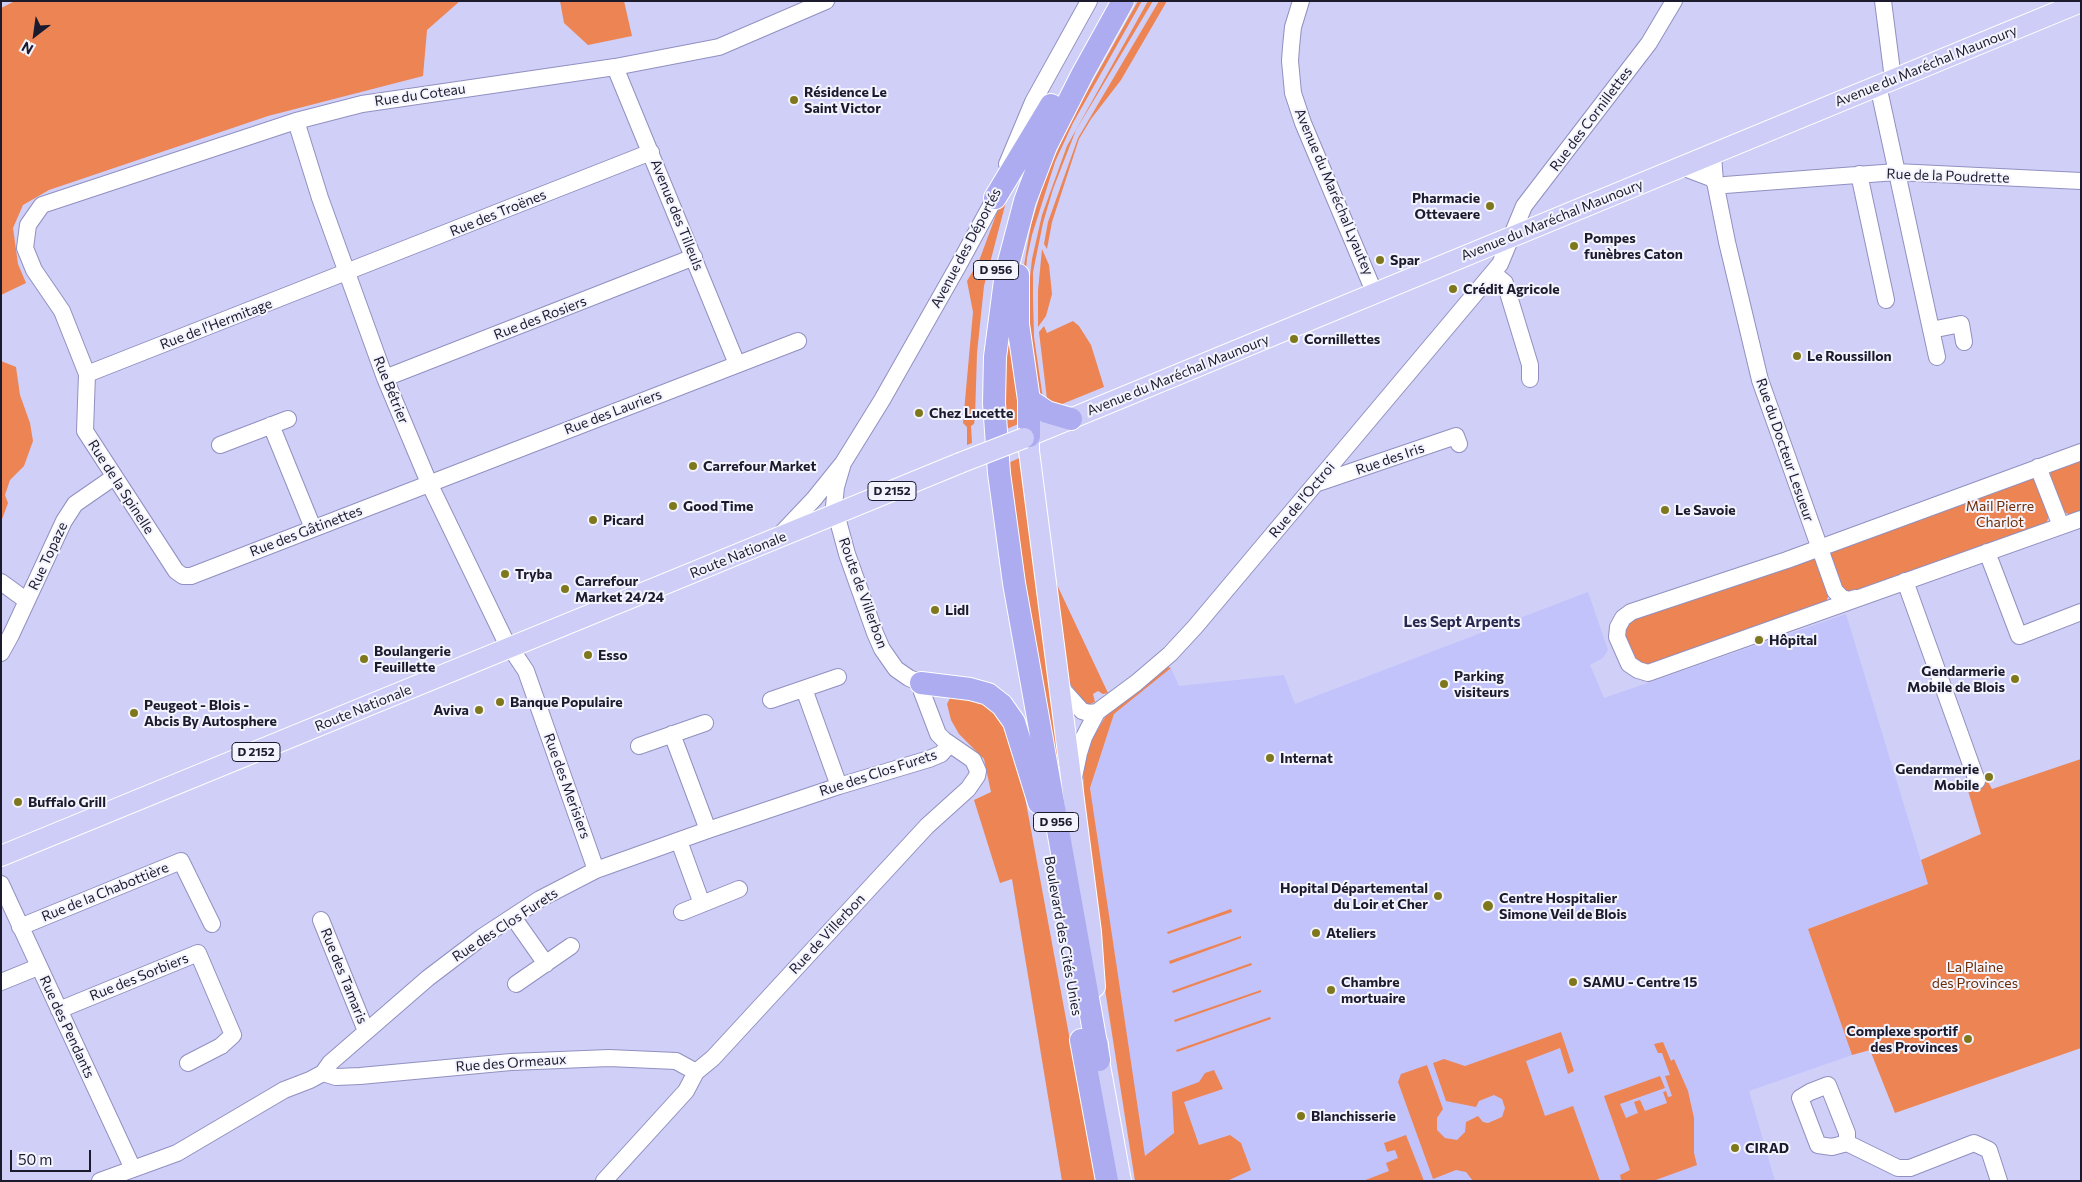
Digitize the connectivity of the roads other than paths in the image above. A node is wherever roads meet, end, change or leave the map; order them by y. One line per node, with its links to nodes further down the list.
1 (826, 1): 9 (street, Rue du Coteau)
2 (1089, 1): 20 (street, Avenue des Déportés)
3 (1107, 1): 11 (highway, D 956)
4 (1123, 1): 24 (highway, D 956)
5 (1301, 1): 28 (street, Avenue du Maréchal Lyautey)
6 (1674, 1): 22 (street, Rue des Cornillettes)
7 (1883, 1): 10 (street)
8 (2081, 2): 10 (main road, Avenue du Maréchal Maunoury)
9 (615, 67): 12 (street, Rue du Coteau); 13 (street, Avenue des Tilleuls)
10 (1886, 82): 14 (main road, Avenue du Maréchal Maunoury); 16 (street)
11 (1046, 114): 20 (highway); 59 (highway, D 956)
12 (296, 121): 21 (street, Rue du Coteau); 26 (street, Rue Bétrier)
13 (651, 152): 25 (street, Avenue des Tilleuls); 26 (street, Rue des Troënes)
14 (1713, 155): 15 (main road, Avenue du Maréchal Maunoury); 19 (street, Rue du Docteur Lesueur)
15 (1682, 168): 19 (street); 22 (main road, Avenue du Maréchal Maunoury)
16 (1896, 172): 17 (street, Rue de la Poudrette); 18 (street, Rue de la Poudrette); 30 (street)
17 (1859, 174): 19 (street, Rue de la Poudrette); 29 (street)
18 (2081, 181)
19 (1720, 184): 56 (street, Rue du Docteur Lesueur)
20 (995, 198): 46 (street, Avenue des Déportés)
21 (28, 225): 35 (street, Rue de la Spinelle)
22 (1512, 237): 23 (main road, Avenue du Maréchal Maunoury); 27 (street, Rue de l'Octroi)
23 (1492, 245): 27 (street); 28 (main road, Avenue du Maréchal Maunoury)
24 (1012, 246): 38 (highway, D 956); 59 (highway, D 956)
25 (694, 257): 34 (street, Avenue des Tilleuls); 36 (street, Rue des Rosiers)
26 (346, 273): 35 (street, Rue de l'Hermitage); 36 (street, Rue Bétrier)
27 (1493, 273): 37 (street); 50 (street, Rue de l'Octroi)
28 (1375, 294): 40 (main road, Avenue du Maréchal Maunoury)
29 (1886, 300)
30 (1931, 330): 32 (street); 33 (street)
31 (798, 341): 34 (street, Rue des Lauriers)
32 (1964, 342)
33 (1937, 357)
34 (737, 364): 49 (street, Rue des Lauriers)
35 (87, 374): 48 (street, Rue de la Spinelle)
36 (385, 378): 49 (street, Rue Bétrier)
37 (1530, 380)
38 (1029, 400): 40 (highway); 42 (highway, D 956)
39 (288, 419): 41 (street)
40 (1071, 419): 42 (main road, Avenue du Maréchal Maunoury)
41 (271, 425): 44 (street); 54 (street)
42 (1026, 437): 51 (main road, D 2152, bridge); 70 (main road, D 956)
43 (1459, 444): 50 (street, Rue des Iris)
44 (220, 445)
45 (2081, 452): 47 (street)
46 (843, 463): 51 (street, Avenue des Déportés); 55 (street, Avenue des Déportés)
47 (2038, 467): 53 (street); 56 (street)
48 (114, 477): 58 (street, Rue de la Spinelle); 64 (street, Rue Topaze)
49 (429, 483): 54 (street, Rue des Gâtinettes); 67 (street, Rue Bétrier)
50 (1315, 484): 75 (street, Rue de l'Octroi)
51 (836, 515): 55 (main road, Route Nationale / D 2152); 71 (street, Route de Villerbon)
52 (2081, 519): 53 (street)
53 (2061, 526): 57 (street)
54 (313, 528): 58 (street, Rue des Gâtinettes)
55 (776, 540): 67 (main road, Route Nationale / D 2152)
56 (1820, 547): 62 (street, Rue du Docteur Lesueur); 65 (street)
57 (1987, 552): 60 (street); 66 (street)
58 (183, 576)
59 (1006, 577): 84 (highway, Boulevard des Cités Unies / D 956); 104 (highway, Boulevard des Cités Unies / D 956)
60 (1905, 581): 63 (street); 81 (street)
61 (1, 582): 64 (street)
62 (1835, 591): 63 (street); 65 (street)
63 (1855, 598): 65 (street)
64 (27, 601): 68 (street, Rue Topaze)
65 (1828, 609)
66 (2081, 612)
67 (511, 648): 87 (main road, Route Nationale / D 2152); 88 (street, Rue des Merisiers)
68 (1, 653)
69 (838, 677): 73 (street)
70 (1058, 678): 75 (street); 83 (main road, D 956)
71 (921, 683): 72 (highway); 76 (street, Rue de Villerbon)
72 (953, 687): 76 (street); 84 (highway)
73 (804, 689): 74 (street); 82 (street)
74 (772, 700)
75 (1097, 712): 83 (street, Rue de l'Octroi)
76 (932, 715): 79 (street, Rue de Villerbon)
77 (706, 723): 78 (street)
78 (672, 734): 80 (street); 85 (street)
79 (950, 744): 82 (street, Rue des Clos Furets); 106 (street, Rue de Villerbon)
80 (639, 746)
81 (1977, 781)
82 (839, 786): 85 (street, Rue des Clos Furets)
83 (1074, 791): 104 (main road, D 956)
84 (1039, 803): 112 (highway, Boulevard des Cités Unies / D 956)
85 (708, 830): 86 (street, Rue des Clos Furets)
86 (679, 841): 88 (street, Rue des Clos Furets); 91 (street)
87 (1, 856)
88 (596, 870): 93 (street, Rue des Clos Furets)
89 (1, 884): 96 (street, Rue des Pendants)
90 (739, 889): 91 (street)
91 (702, 904): 92 (street)
92 (682, 912)
93 (513, 917): 98 (street); 103 (street, Rue des Clos Furets)
94 (321, 920): 103 (street, Rue des Tamaris)
95 (212, 924): 96 (street, Rue de la Chabottière)
96 (20, 927): 99 (street, Rue des Pendants)
97 (571, 946): 98 (street)
98 (546, 964): 101 (street)
99 (38, 967): 100 (street); 102 (street, Rue des Pendants)
100 (1, 982)
101 (516, 984)
102 (59, 1010): 105 (street, Rue des Sorbiers); 109 (street, Rue des Pendants)
103 (366, 1032): 107 (street, Rue des Clos Furets)
104 (1099, 1060): 113 (main road, Boulevard des Cités Unies / D 956)
105 (188, 1063)
106 (696, 1072): 107 (street, Rue des Ormeaux); 111 (street, Rue de Villerbon)
107 (323, 1073): 109 (street, Rue des Clos Furets)
108 (1847, 1142): 114 (street)
109 (133, 1169): 110 (street, Rue des Clos Furets)
110 (100, 1181)
111 (604, 1181)
112 (1107, 1181)
113 (1121, 1181)
114 (1999, 1181)

